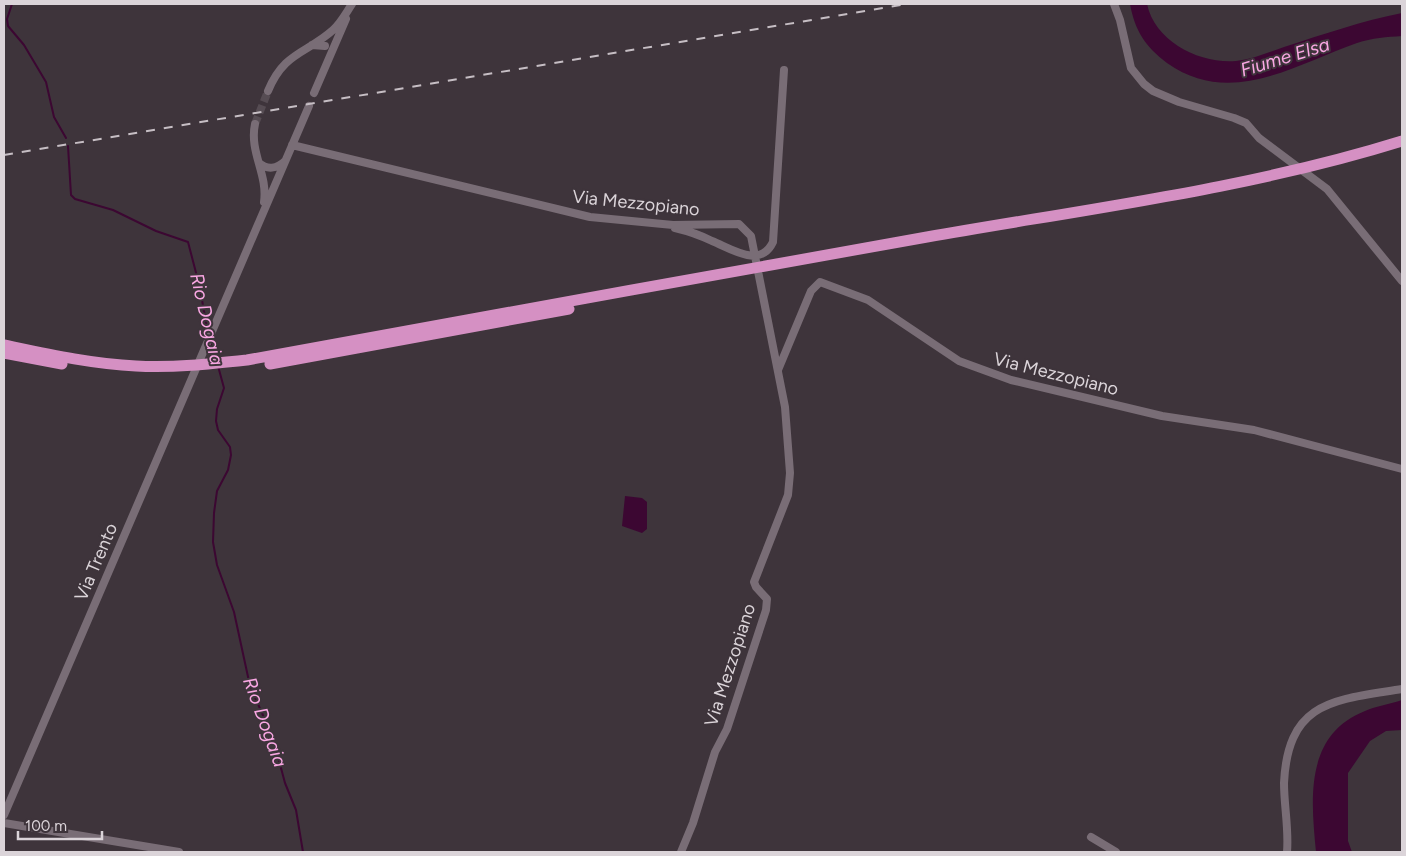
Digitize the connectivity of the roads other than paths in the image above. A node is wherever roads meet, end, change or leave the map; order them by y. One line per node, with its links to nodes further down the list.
1 (352, 4): 3 (street); 5 (street)
2 (1114, 4): 20 (street)
3 (326, 35): 4 (street); 5 (street)
4 (308, 46): 5 (street); 7 (street)
5 (330, 46): 8 (street)
6 (784, 70): 19 (street)
7 (268, 90)
8 (314, 92)
9 (309, 106): 12 (street)
10 (255, 124): 14 (street)
11 (1402, 141): 15 (highway)
12 (292, 145): 16 (street); 19 (street, Via Mezzopiano)
13 (1402, 149): 15 (highway)
14 (257, 159): 16 (street); 17 (street)
15 (1330, 165): 23 (highway)
16 (277, 170): 17 (street); 18 (street)
17 (263, 176): 18 (street)
18 (260, 218): 27 (street, Via Trento)
19 (659, 223): 24 (street, Via Mezzopiano)
20 (1402, 281)
21 (4, 345): 23 (highway)
22 (4, 353): 23 (highway)
23 (192, 370)
24 (777, 372): 25 (street, Via Mezzopiano); 31 (street, Via Mezzopiano)
25 (1402, 469)
26 (1402, 689): 33 (street)
27 (4, 815)
28 (4, 823): 30 (street)
29 (1091, 837): 32 (street)
30 (179, 852)
31 (681, 852)
32 (1116, 852)
33 (1287, 852)

